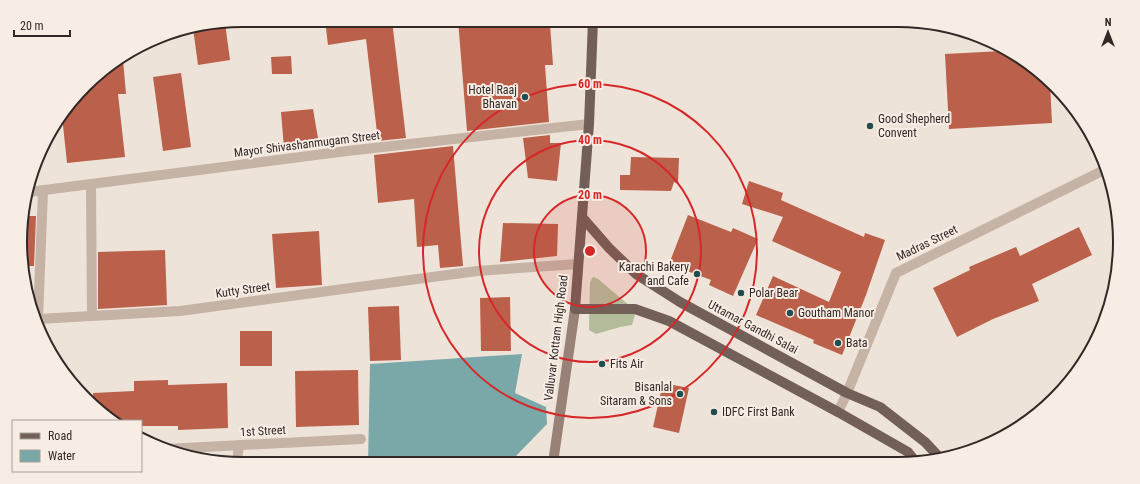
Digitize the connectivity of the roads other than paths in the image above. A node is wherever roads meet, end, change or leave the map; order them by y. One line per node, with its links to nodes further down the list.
1 (593, 27): 2 (main road, Valluvar Kottam High Road)
2 (589, 124): 4 (street, Mayor Shivashanmugam Street); 7 (main road, Valluvar Kottam High Road)
3 (1101, 171): 13 (street, Madras Street)
4 (91, 185): 5 (street, Mayor Shivashanmugam Street); 11 (street)
5 (43, 191): 6 (street, Mayor Shivashanmugam Street); 10 (street, Kutty Street)
6 (33, 192)
7 (582, 217): 8 (main road, Valluvar Kottam High Road); 13 (main road, Uttamar Gandhi Salai)
8 (578, 264): 9 (main road, Valluvar Kottam High Road); 11 (street, Kutty Street)
9 (575, 309): 14 (main road); 20 (main road, Valluvar Kottam High Road)
10 (38, 312)
11 (92, 316): 12 (street, Kutty Street)
12 (41, 318)
13 (847, 393): 14 (street, Madras Street); 18 (main road, Uttamar Gandhi Salai)
14 (838, 412): 21 (main road)
15 (361, 439): 16 (street, 1st Street)
16 (239, 445): 17 (street, 1st Street); 19 (street)
17 (180, 448)
18 (936, 454)
19 (238, 457)
20 (553, 457)
21 (912, 457)

